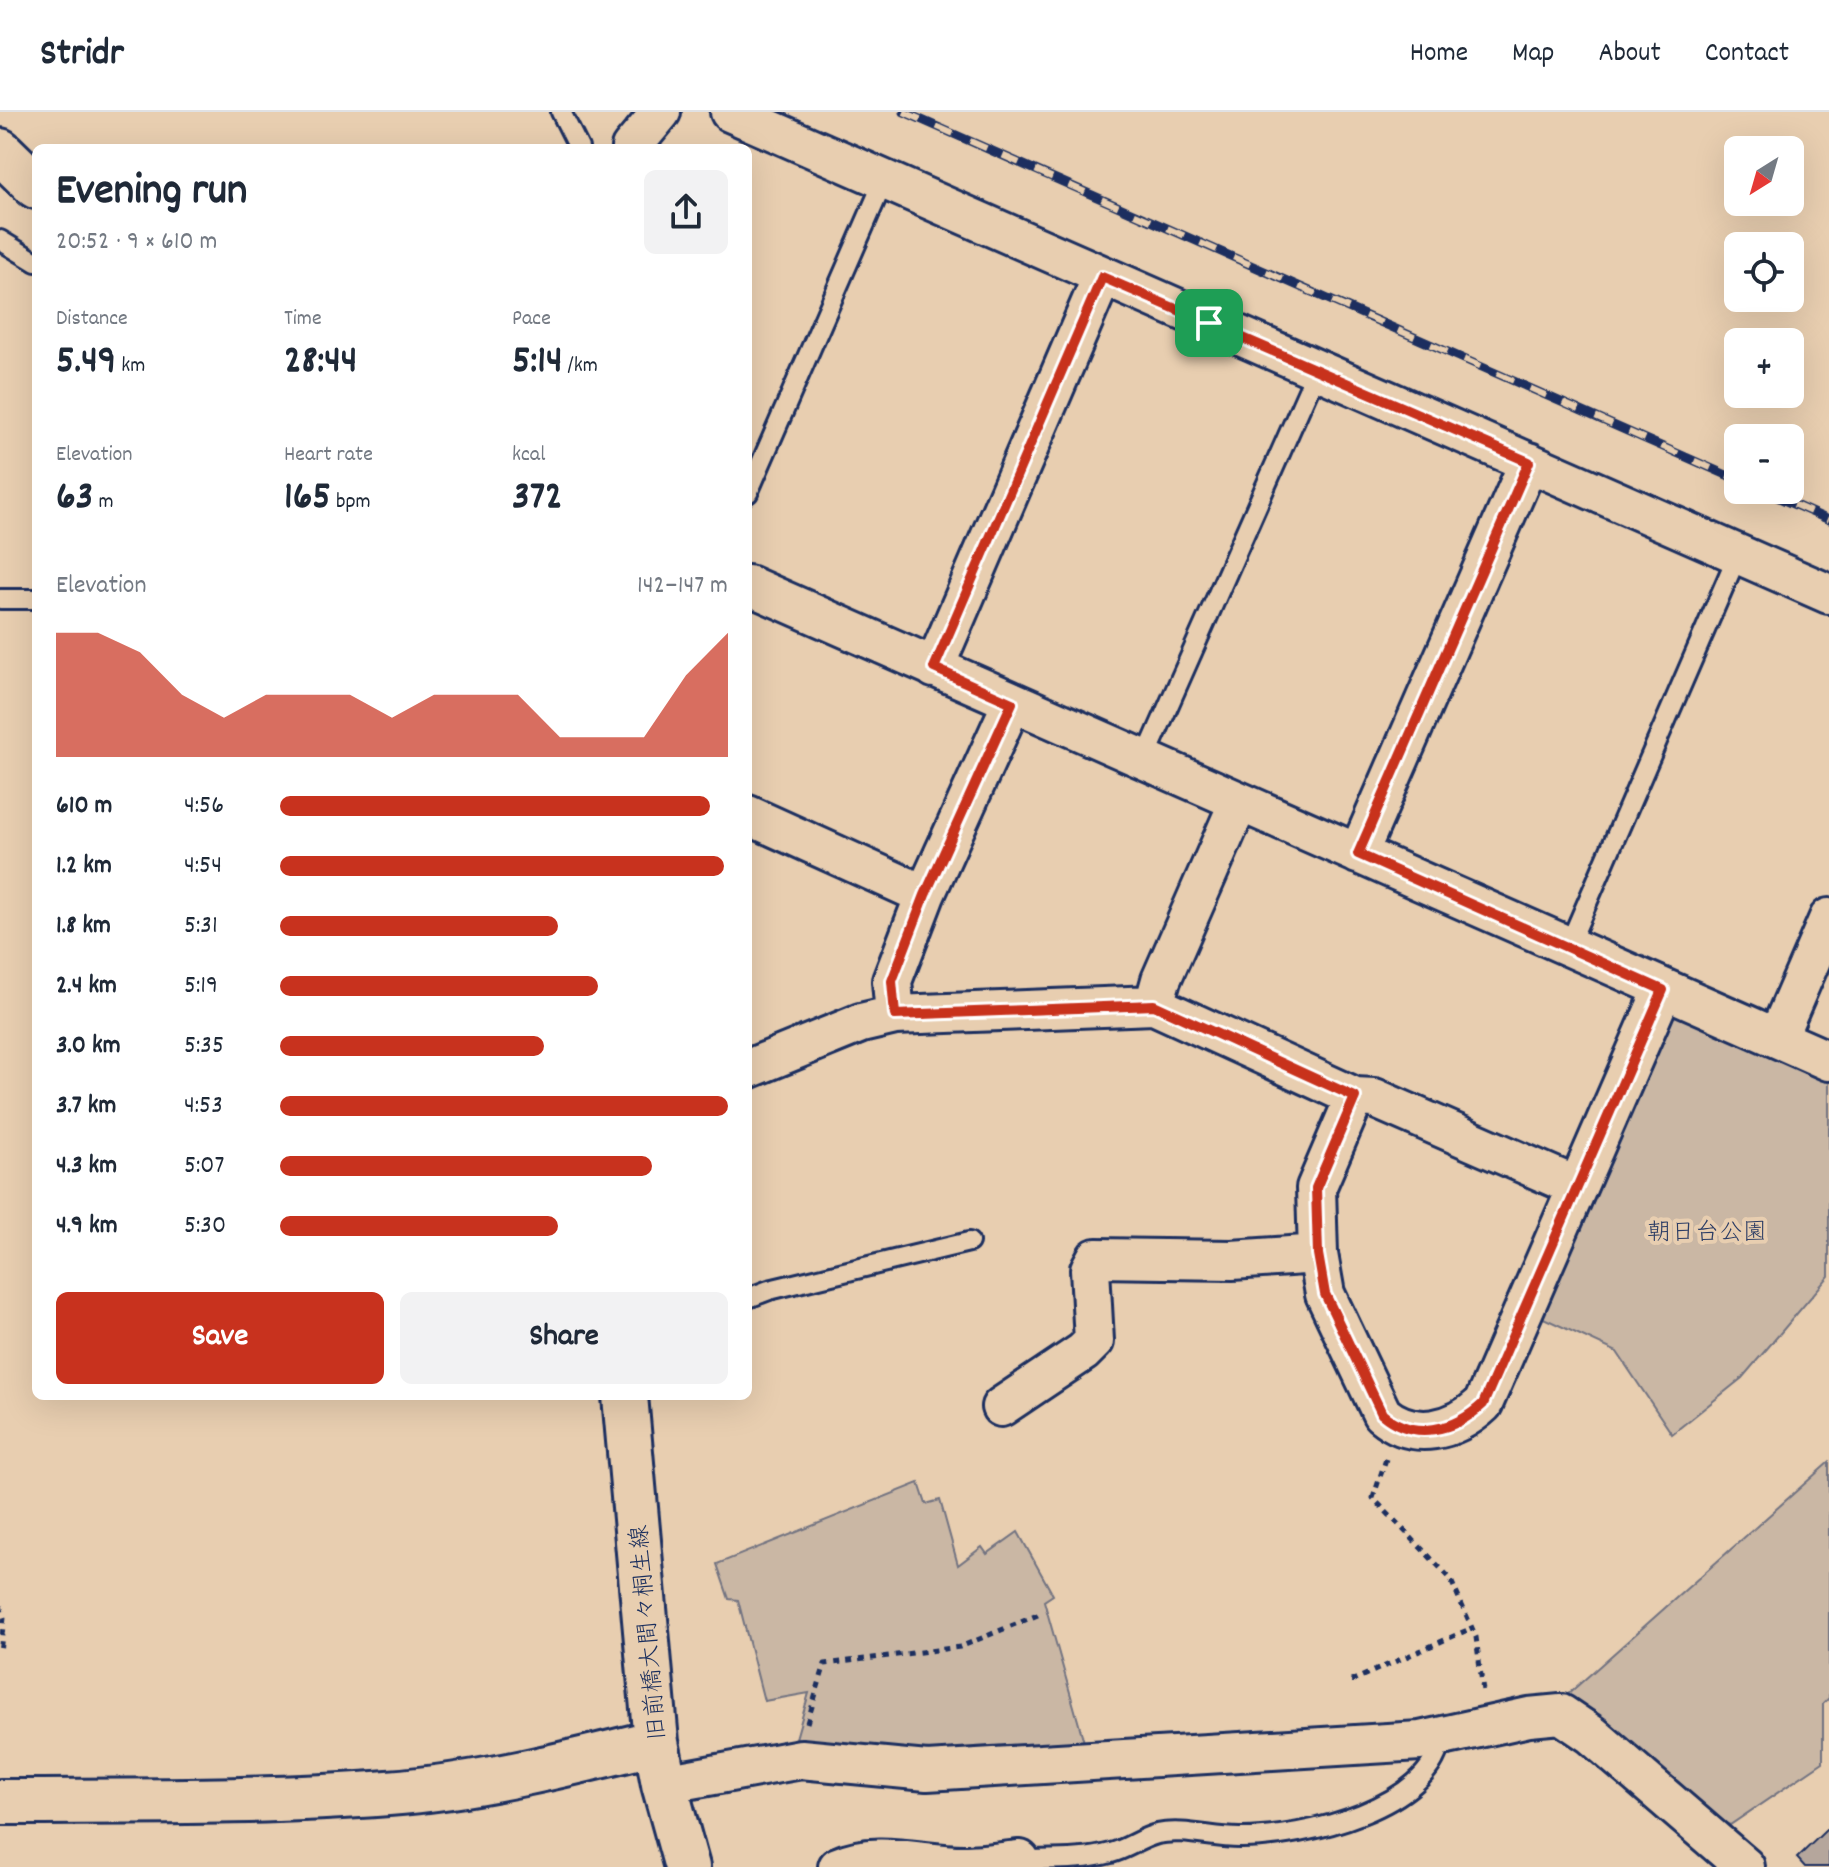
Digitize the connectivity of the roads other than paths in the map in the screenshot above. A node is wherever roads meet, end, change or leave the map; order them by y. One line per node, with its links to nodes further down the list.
1 (561, 112): 4 (lane)
2 (661, 112): 5 (street)
3 (730, 112): 7 (street)
4 (577, 144)
5 (634, 144)
6 (0, 151): 8 (street)
7 (885, 178): 11 (street); 14 (lane)
8 (32, 182)
9 (0, 240): 10 (lane)
10 (32, 260)
11 (1102, 277): 12 (street); 20 (street)
12 (1317, 370): 13 (street); 22 (lane)
13 (1529, 462): 15 (street); 25 (street)
14 (752, 484)
15 (1738, 554): 17 (street); 28 (lane)
16 (752, 587): 20 (street)
17 (1829, 594)
18 (0, 599): 19 (lane)
19 (32, 599)
20 (934, 668): 21 (street)
21 (1012, 703): 22 (street); 26 (street)
22 (1144, 761): 23 (street)
23 (1239, 802): 25 (street); 30 (street)
24 (752, 817): 26 (street)
25 (1358, 854): 28 (street)
26 (925, 895): 31 (street)
27 (1829, 918): 32 (street)
28 (1568, 947): 29 (street)
29 (1663, 990): 32 (street); 36 (street)
30 (1154, 1005): 31 (street); 35 (street)
31 (895, 1015): 34 (street)
32 (1777, 1038): 33 (street)
33 (1829, 1061)
34 (752, 1067)
35 (1355, 1097): 36 (street); 38 (street)
36 (1575, 1186): 38 (street)
37 (969, 1242): 39 (lane)
38 (1318, 1254): 41 (street)
39 (752, 1296)
40 (625, 1400): 43 (street, 旧前橋大間々桐生線)
41 (1001, 1407)
42 (1441, 1737): 44 (street); 46 (lane); 49 (street)
43 (656, 1742): 44 (street, 旧前橋大間々桐生線); 45 (street)
44 (664, 1784): 47 (street, 旧前橋大間々桐生線)
45 (0, 1802)
46 (1020, 1860): 48 (street)
47 (687, 1867)
48 (838, 1867)
49 (1745, 1867)

